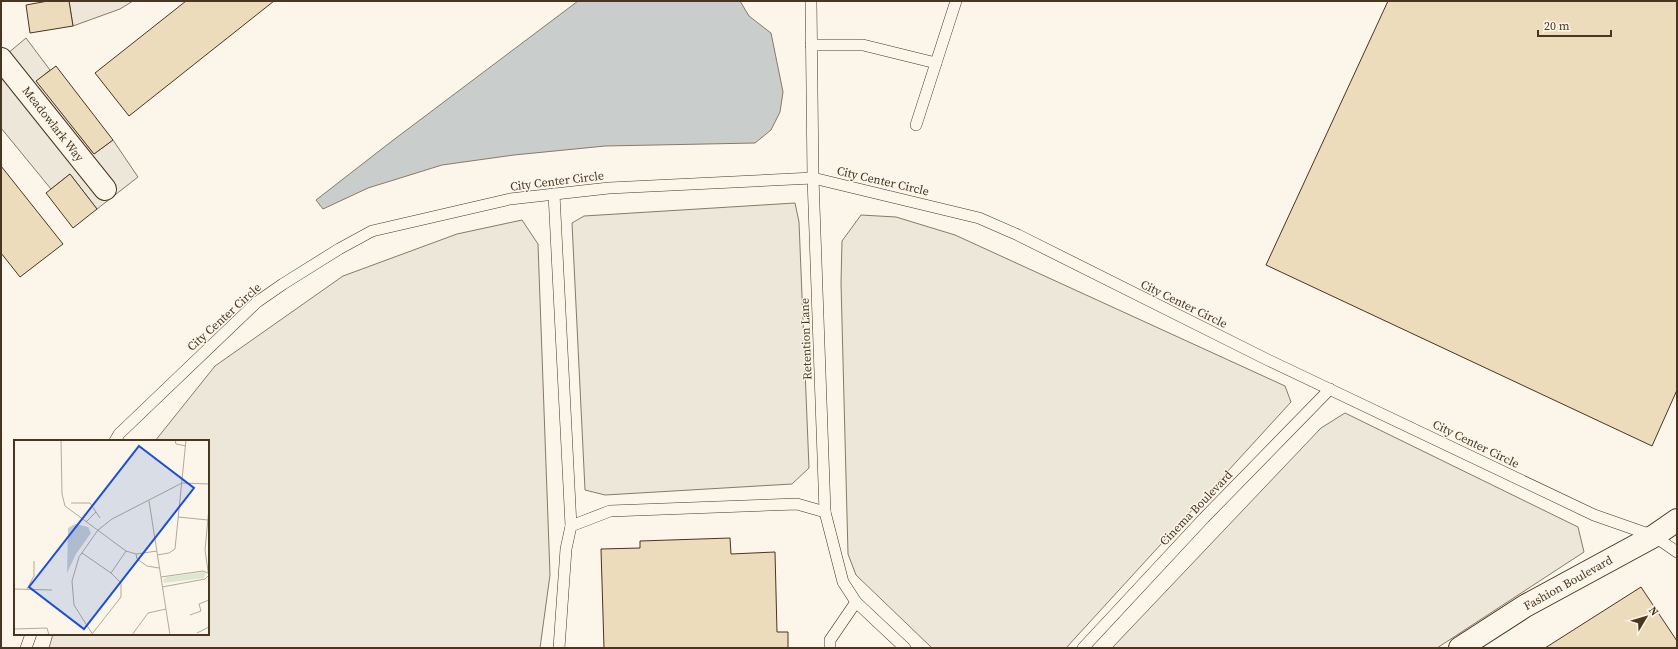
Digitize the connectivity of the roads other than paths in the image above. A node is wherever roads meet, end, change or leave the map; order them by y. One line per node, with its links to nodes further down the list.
1 (811, 1): 3 (lane, Retention Lane)
2 (956, 1): 5 (lane)
3 (811, 46): 5 (lane); 7 (lane, Retention Lane)
4 (1, 59): 8 (street, Meadowlark Way)
5 (936, 64): 6 (lane)
6 (916, 125)
7 (813, 178): 9 (lane, City Center Circle); 10 (lane, City Center Circle); 12 (lane, Retention Lane)
8 (105, 189)
9 (554, 194): 11 (lane, City Center Circle); 14 (lane)
10 (1330, 389): 15 (lane, City Center Circle); 23 (lane, Cinema Boulevard)
11 (116, 440)
12 (825, 512): 14 (lane); 17 (lane, Retention Lane)
13 (1677, 520): 15 (street, Fashion Boulevard)
14 (571, 526): 20 (lane)
15 (1654, 536): 16 (lane, City Center Circle); 24 (street, Fashion Boulevard)
16 (1677, 552)
17 (856, 602): 21 (lane); 22 (lane, Retention Lane)
18 (31, 635): 19 (lane)
19 (26, 648)
20 (559, 648)
21 (830, 648)
22 (905, 648)
23 (1083, 648)
24 (1460, 648)

